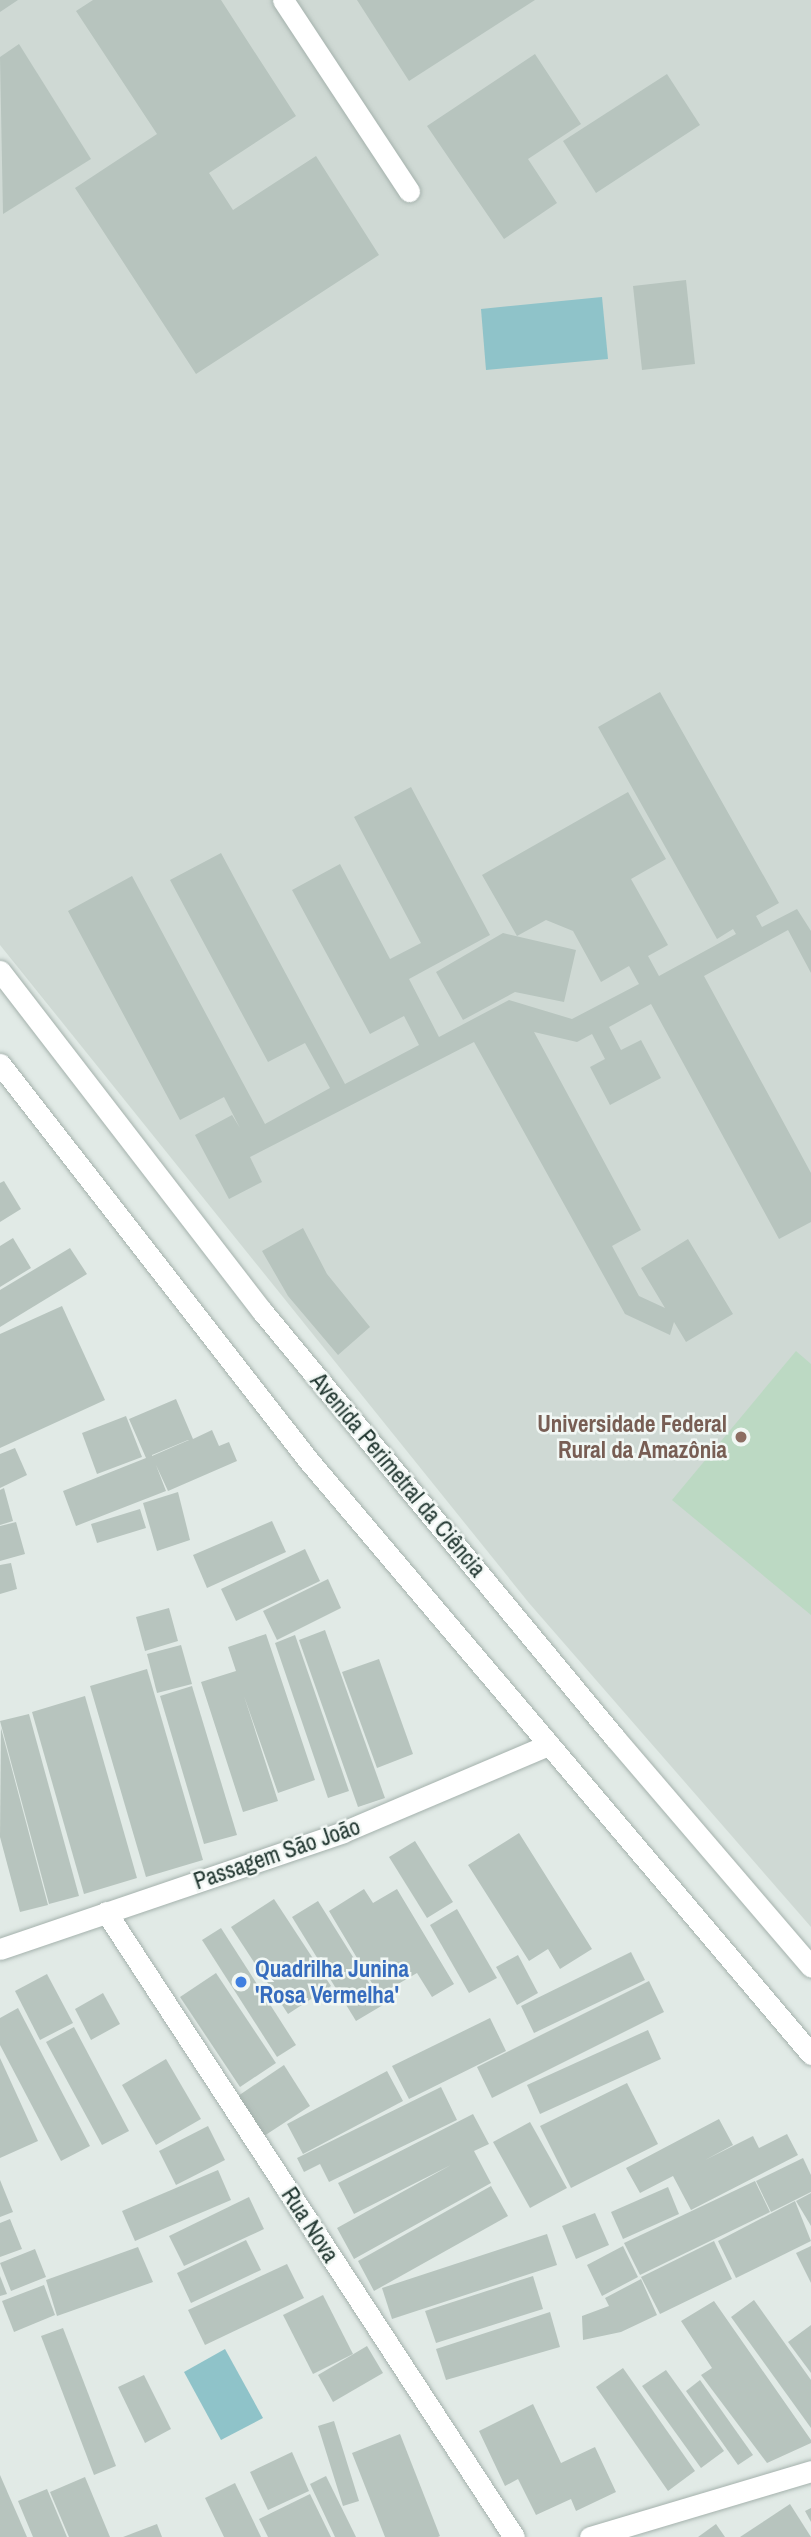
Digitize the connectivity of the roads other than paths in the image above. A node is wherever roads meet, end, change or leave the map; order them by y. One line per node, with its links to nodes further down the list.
1 (283, 0): 2 (main road)
2 (409, 191)
3 (0, 971): 8 (main road, Avenida Perimetral da Ciência)
4 (0, 1064): 5 (main road)
5 (548, 1745): 6 (main road, Passagem São João); 9 (main road)
6 (106, 1912): 7 (main road, Passagem São João); 11 (main road, Rua Nova)
7 (0, 1949)
8 (811, 1967)
9 (811, 2054)
10 (811, 2472): 12 (main road)
11 (514, 2537)
12 (590, 2537)

